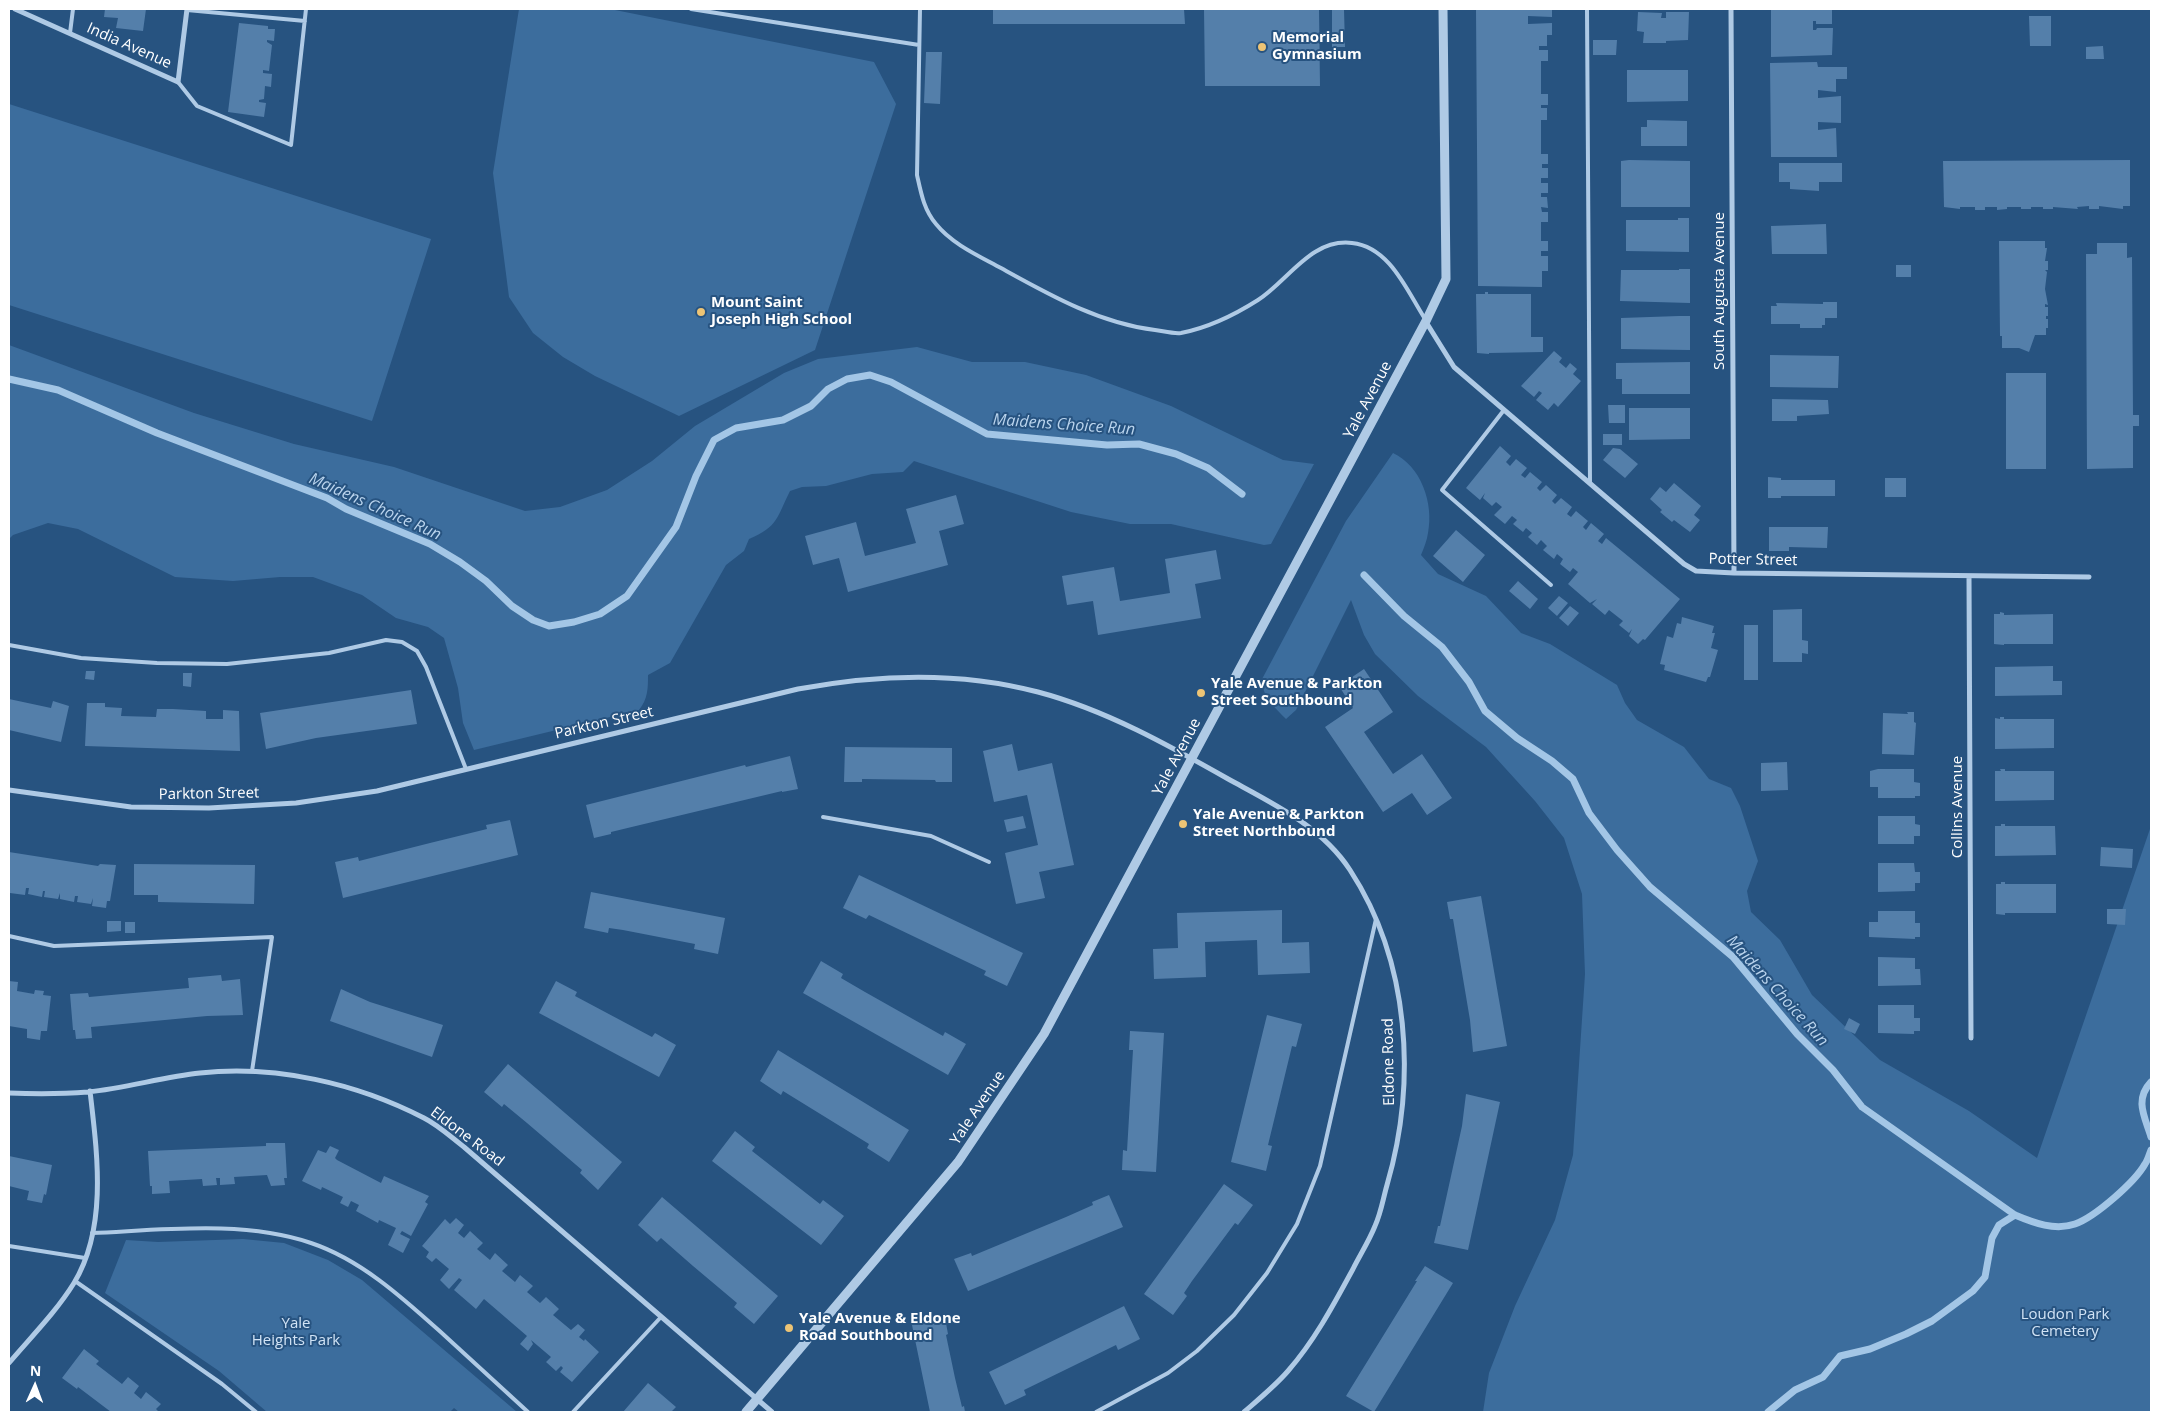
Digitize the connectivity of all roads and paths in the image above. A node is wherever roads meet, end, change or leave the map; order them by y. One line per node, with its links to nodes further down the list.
1 (16, 9): 11 (street, India Avenue)
2 (73, 9): 11 (lane)
3 (187, 9): 10 (lane); 13 (street)
4 (306, 9): 10 (lane)
5 (691, 9): 12 (lane)
6 (920, 9): 12 (lane)
7 (1443, 9): 14 (street, Yale Avenue)
8 (1587, 9): 16 (lane)
9 (1731, 9): 17 (street, South Augusta Avenue)
10 (305, 21): 13 (lane)
11 (70, 33): 13 (street, India Avenue)
12 (919, 45): 14 (lane)
13 (178, 82)
14 (1426, 321): 15 (street, Potter Street); 22 (street, Yale Avenue)
15 (1504, 410): 16 (street, Potter Street); 20 (lane)
16 (1590, 483): 17 (street, Potter Street)
17 (1734, 573): 18 (street, Potter Street)
18 (1969, 576): 19 (street, Potter Street); 29 (street, Collins Avenue)
19 (2089, 577)
20 (1551, 585)
21 (9, 645): 23 (lane)
22 (1192, 758): 23 (street, Parkton Street); 27 (street, Eldone Road); 39 (street, Yale Avenue)
23 (466, 768): 24 (street, Parkton Street)
24 (9, 790)
25 (823, 816): 26 (lane)
26 (989, 862)
27 (1376, 920): 45 (lane); 46 (street, Eldone Road)
28 (9, 936): 30 (lane)
29 (1972, 1038)
30 (252, 1071): 31 (street, Eldone Road); 37 (street, Eldone Road)
31 (90, 1091): 32 (street, Eldone Road); 33 (street)
32 (9, 1093)
33 (92, 1233): 35 (street); 41 (lane)
34 (9, 1246): 35 (lane)
35 (85, 1258): 36 (street)
36 (75, 1281): 38 (street); 40 (lane)
37 (661, 1317): 39 (street, Eldone Road); 42 (lane)
38 (9, 1363)
39 (758, 1399): 43 (street, Yale Avenue); 44 (street, Eldone Road)
40 (256, 1412)
41 (528, 1412)
42 (573, 1412)
43 (746, 1412)
44 (772, 1412)
45 (1096, 1412)
46 (1244, 1412)

